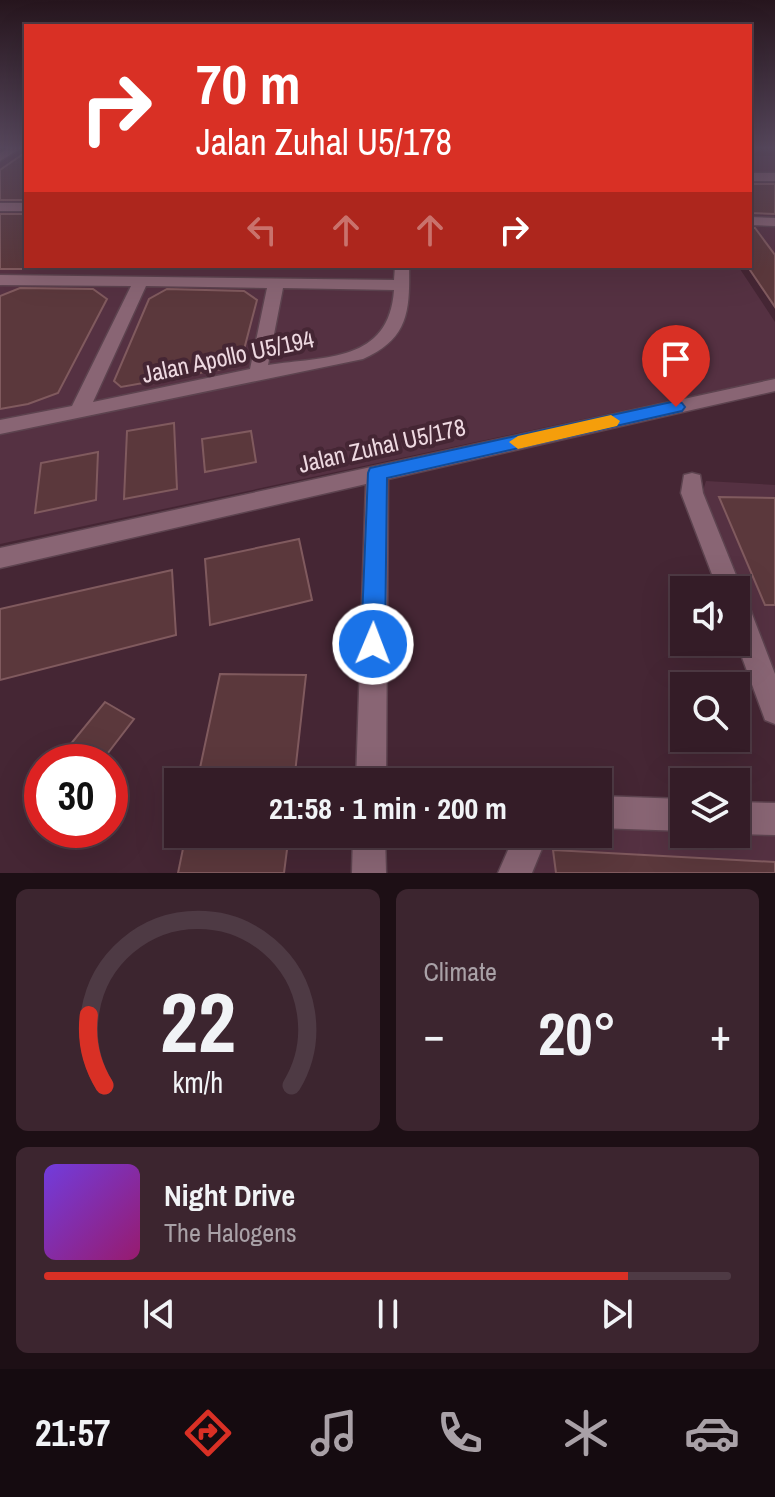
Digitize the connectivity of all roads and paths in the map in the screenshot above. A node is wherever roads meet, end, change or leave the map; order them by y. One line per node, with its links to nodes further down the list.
1 (0, 207): 2 (street)
2 (24, 207)
3 (752, 221): 4 (street)
4 (773, 224)
5 (402, 276): 8 (street); 9 (street, Jalan Apollo U5/194)
6 (0, 280): 7 (street)
7 (140, 283): 8 (street); 11 (street)
8 (276, 284): 9 (street)
9 (258, 372): 11 (street, Jalan Apollo U5/194)
10 (775, 385): 13 (street, Jalan Zuhal U5/178)
11 (79, 412): 12 (street, Jalan Apollo U5/194)
12 (0, 427)
13 (377, 473): 15 (street, Jalan Zuhal U5/178); 19 (street)
14 (692, 481): 16 (street)
15 (0, 558)
16 (725, 576)
17 (750, 643): 18 (street)
18 (775, 710)
19 (371, 768)
20 (612, 812): 21 (street)
21 (670, 815)
22 (750, 818): 23 (street)
23 (775, 819)
24 (369, 848): 26 (street)
25 (526, 848): 27 (street)
26 (369, 873)
27 (515, 873)

